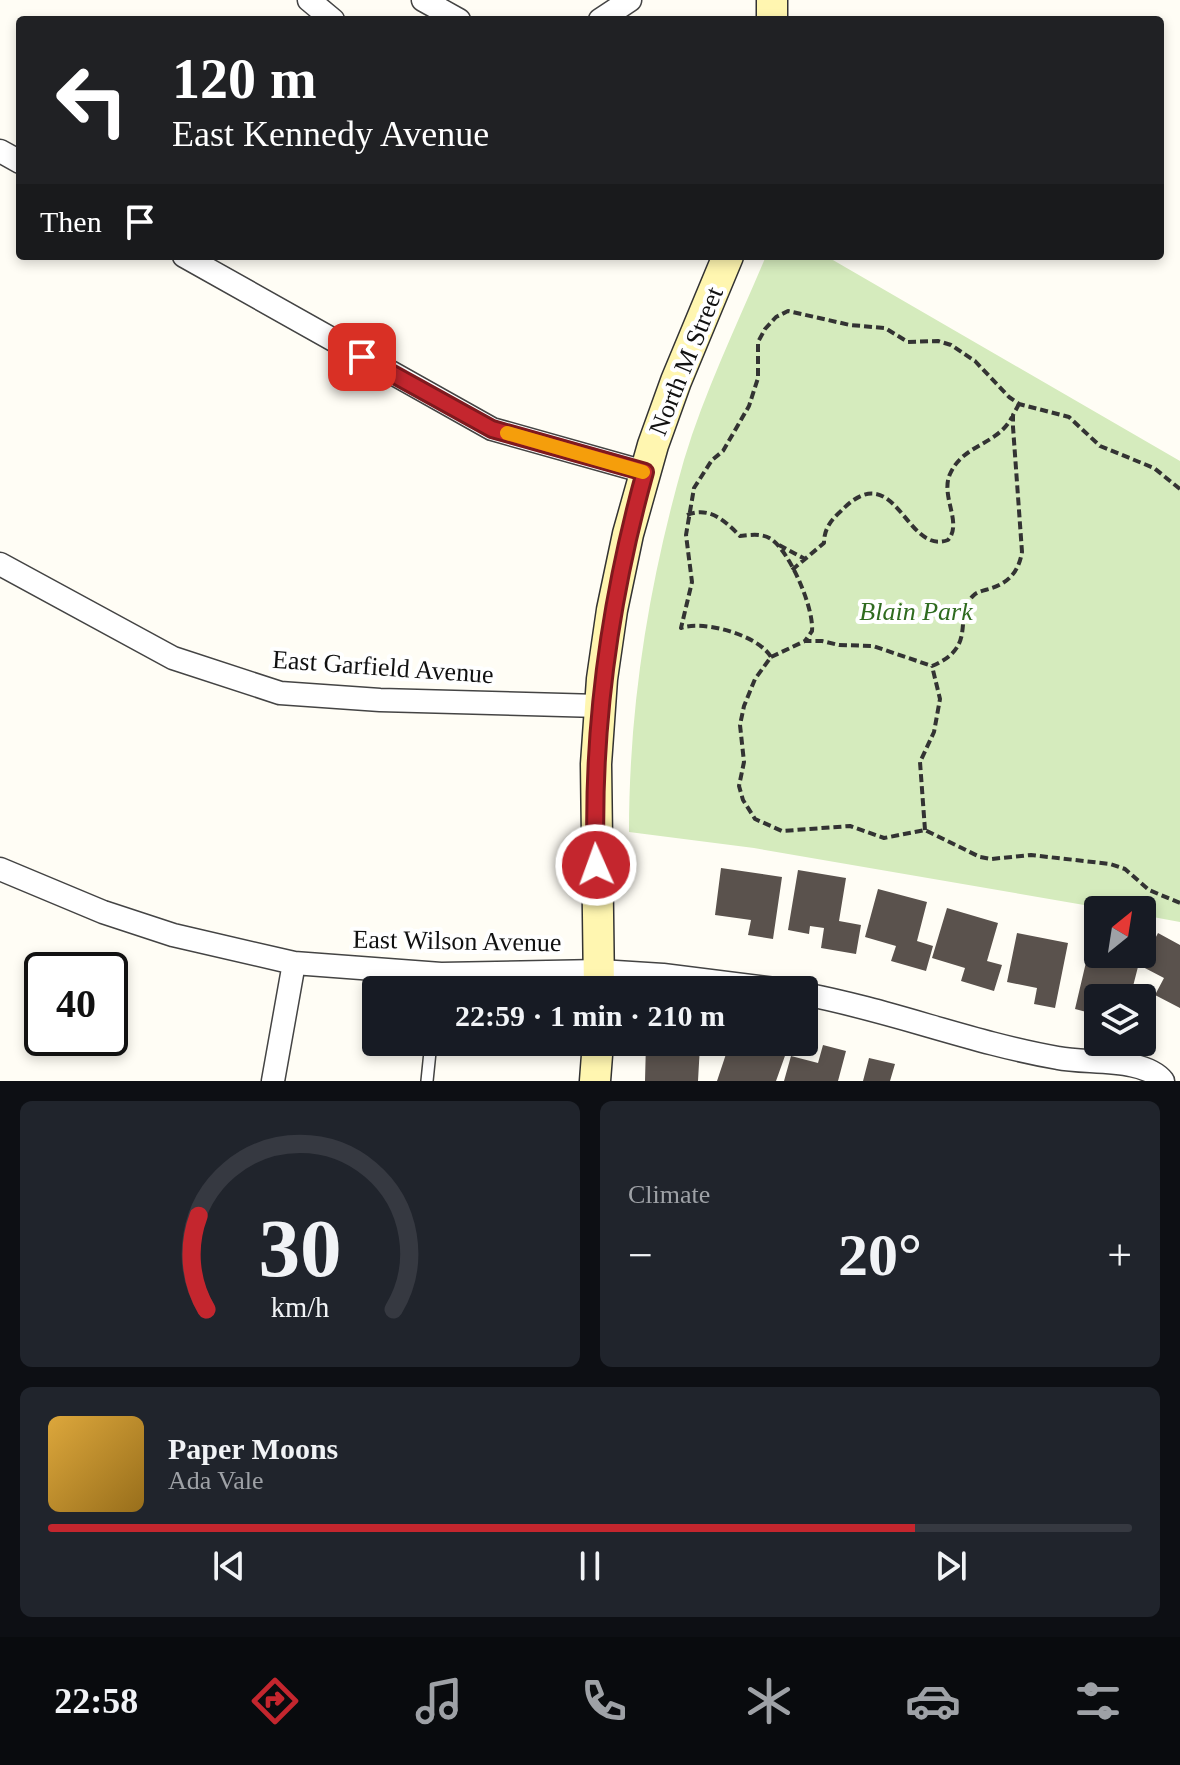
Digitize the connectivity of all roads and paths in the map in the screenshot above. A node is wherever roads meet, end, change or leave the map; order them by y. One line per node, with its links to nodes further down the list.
1 (309, 0): 4 (street)
2 (423, 0): 5 (street)
3 (630, 0): 6 (street)
4 (328, 16)
5 (452, 16)
6 (606, 16)
7 (191, 260): 11 (street)
8 (726, 260): 11 (street, North M Street)
9 (1019, 404): 10 (path); 12 (path); 13 (path)
10 (1013, 415): 15 (path); 20 (path)
11 (645, 472): 21 (street, North M Street)
12 (1180, 489)
13 (687, 515): 14 (path); 19 (path)
14 (777, 544): 15 (path); 17 (path)
15 (805, 559): 17 (path)
16 (0, 564): 21 (street, East Garfield Avenue)
17 (792, 570): 18 (path)
18 (805, 641): 19 (path); 20 (path)
19 (771, 657): 22 (path)
20 (932, 666): 22 (path)
21 (599, 706): 27 (street, North M Street)
22 (925, 830): 24 (path)
23 (0, 869): 25 (street, East Wilson Avenue)
24 (1180, 903)
25 (294, 963): 26 (street, East Wilson Avenue); 34 (street)
26 (389, 976)
27 (600, 976)
28 (650, 976): 29 (street, East Wilson Avenue)
29 (671, 976)
30 (818, 997): 33 (street)
31 (430, 1056): 35 (lane)
32 (597, 1056): 36 (street)
33 (1160, 1078)
34 (273, 1081)
35 (427, 1081)
36 (595, 1081)

